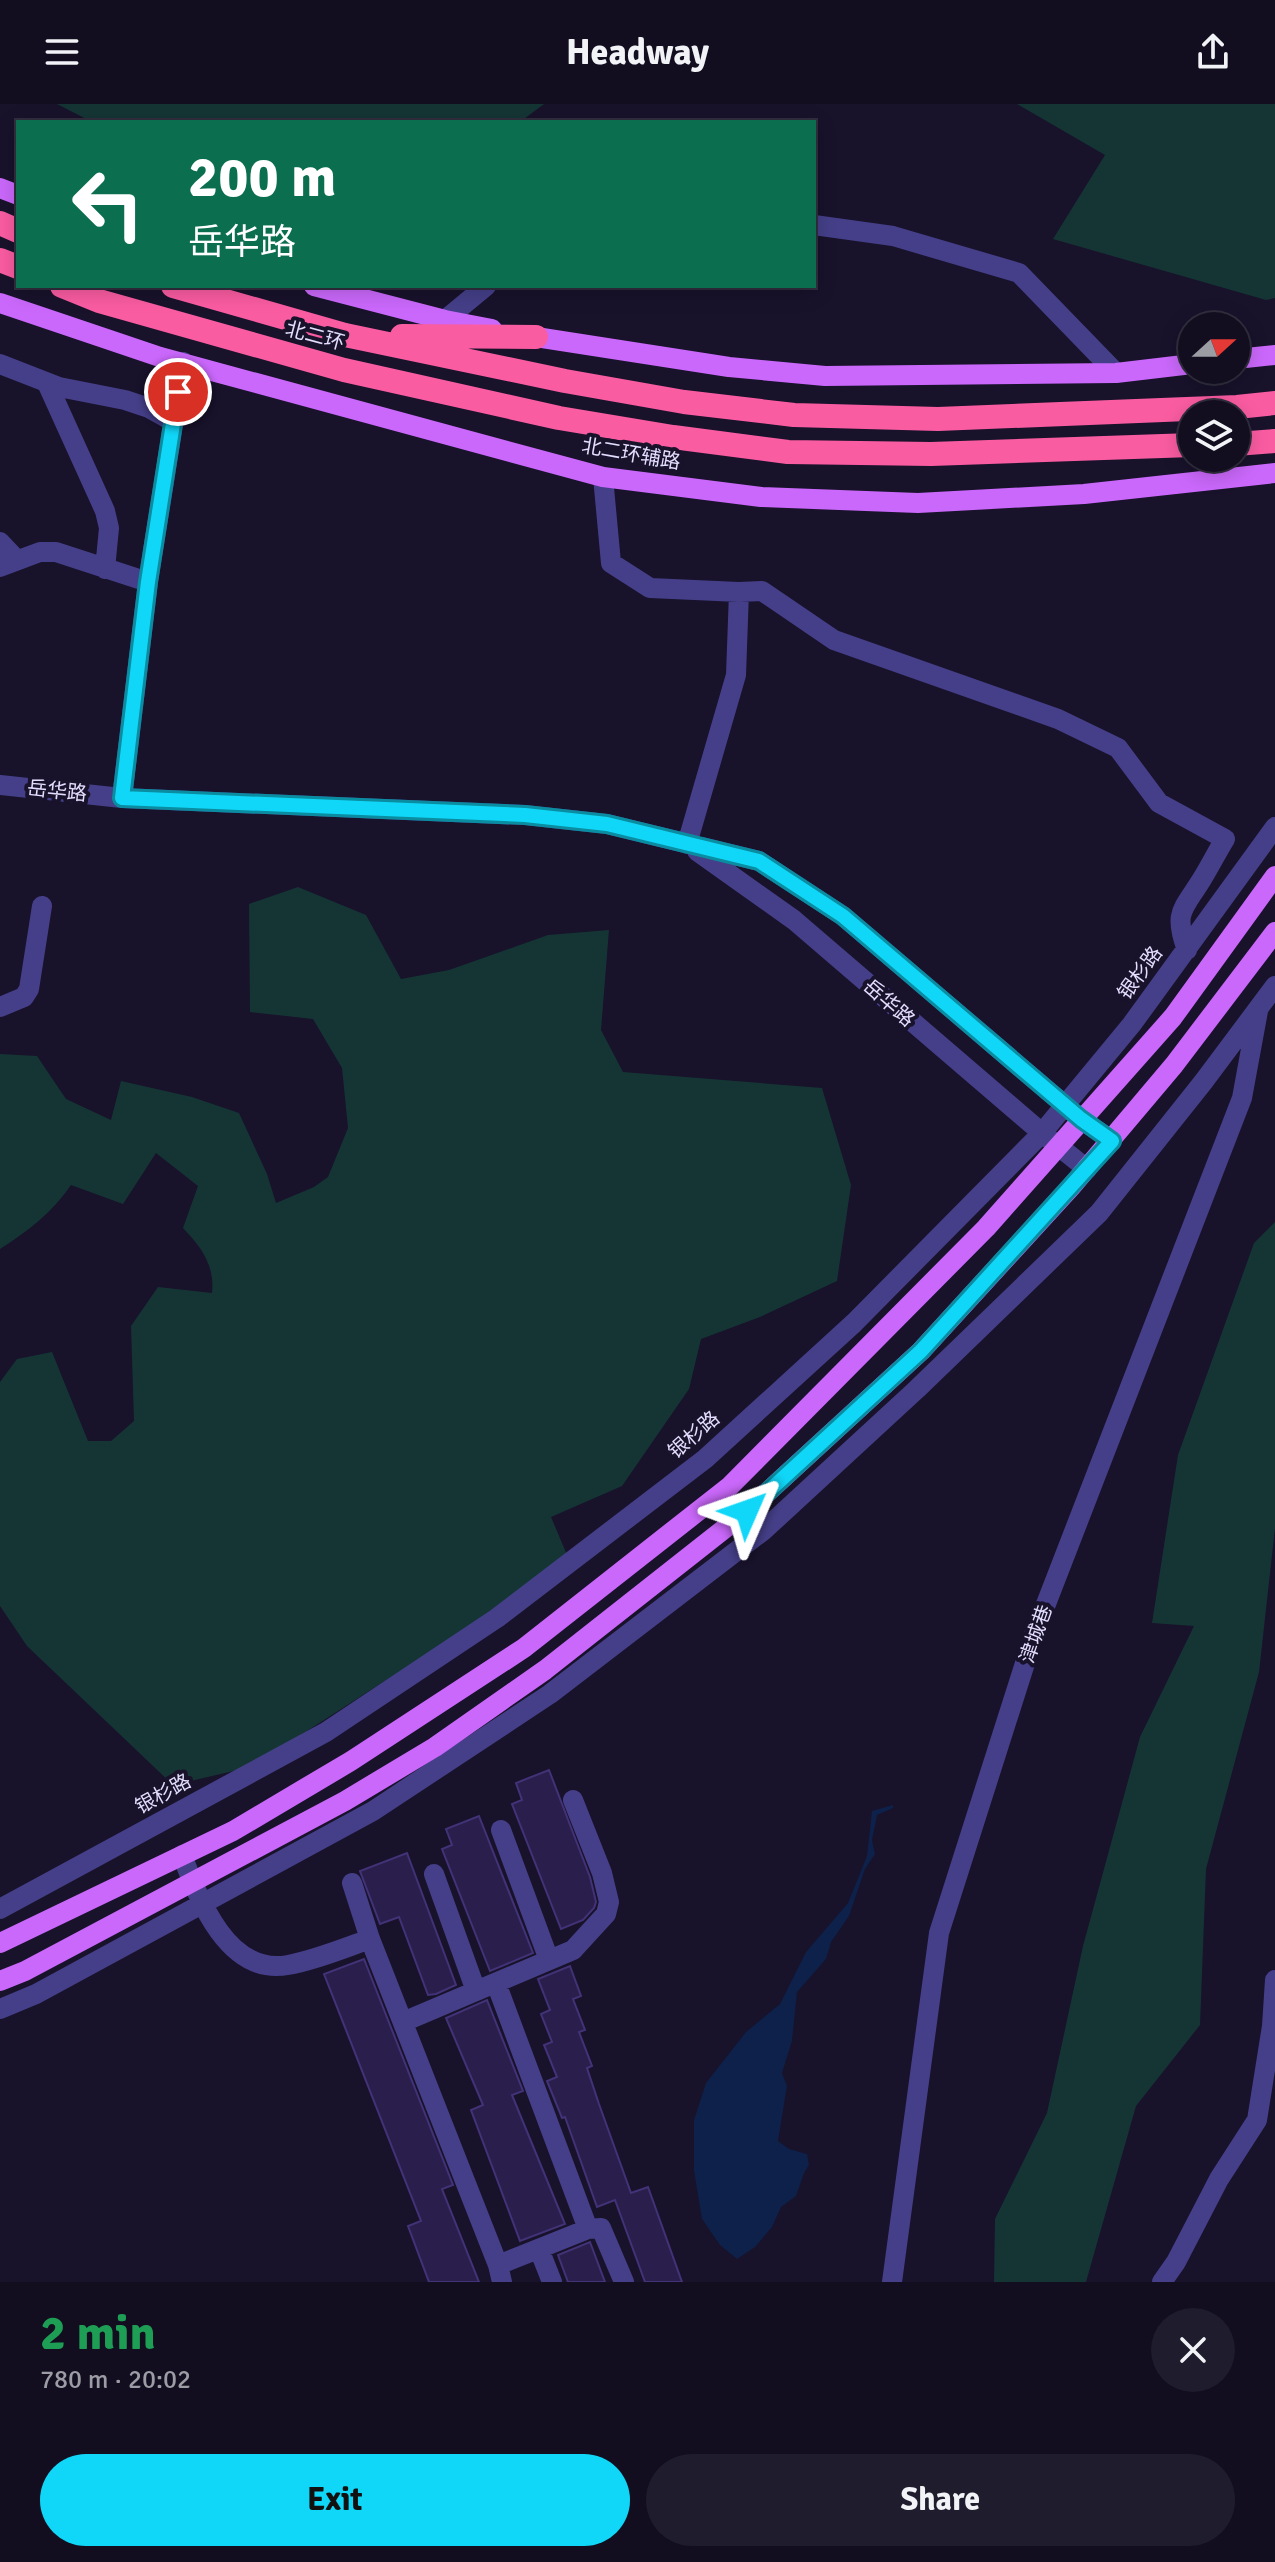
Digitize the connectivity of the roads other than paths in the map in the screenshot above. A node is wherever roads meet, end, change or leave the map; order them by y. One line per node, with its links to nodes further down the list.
1 (816, 225): 15 (street)
2 (67, 288): 21 (highway, 北二环)
3 (180, 288): 8 (highway, 北二环)
4 (322, 288): 7 (main road)
5 (484, 288): 7 (street)
6 (0, 303): 12 (main road, 北二环辅路)
7 (445, 320): 9 (main road)
8 (345, 335): 9 (highway); 17 (highway, 北二环)
9 (536, 337): 15 (main road)
10 (1275, 355): 11 (main road)
11 (1250, 358)
12 (183, 362): 18 (street); 23 (main road, 北二环辅路)
13 (0, 364): 16 (street)
14 (1178, 366): 15 (main road)
15 (1116, 373)
16 (47, 383): 18 (street); 26 (street)
17 (1275, 403)
18 (174, 422): 27 (street)
19 (1275, 441): 20 (highway)
20 (1250, 443)
21 (1178, 445)
22 (1275, 473): 23 (main road, 北二环辅路)
23 (603, 477): 28 (street)
24 (0, 542): 25 (street)
25 (9, 563): 26 (street)
26 (105, 569): 27 (street)
27 (148, 582): 30 (street)
28 (739, 592): 32 (street); 36 (street)
29 (0, 785): 30 (street, 岳华路)
30 (122, 798): 32 (street, 岳华路)
31 (1275, 827): 36 (street, 银杉路)
32 (687, 844): 41 (street, 岳华路); 43 (street, 岳华路)
33 (1275, 876): 42 (main road)
34 (42, 906): 38 (street)
35 (1275, 932): 44 (main road)
36 (1187, 950): 41 (street, 银杉路)
37 (1275, 986): 39 (street)
38 (0, 1007)
39 (1259, 1007): 40 (street); 53 (street); 69 (street, 津城巷)
40 (1275, 1024)
41 (1065, 1105): 42 (street, 岳华路); 43 (street, 银杉路)
42 (1081, 1119): 44 (street, 岳华路); 45 (main road)
43 (1042, 1133): 45 (street, 岳华路); 54 (street, 银杉路)
44 (1112, 1141): 46 (main road)
45 (1058, 1147): 46 (street, 岳华路); 49 (main road)
46 (1087, 1169): 51 (main road)
47 (573, 1800): 57 (street)
48 (501, 1830): 57 (street)
49 (182, 1855): 51 (street); 56 (main road)
50 (434, 1874): 61 (street)
51 (192, 1882): 53 (street); 59 (main road)
52 (352, 1883): 55 (street)
53 (204, 1904): 55 (street); 62 (street)
54 (0, 1909)
55 (370, 1939): 63 (street)
56 (0, 1943)
57 (549, 1960): 60 (street)
58 (1275, 1980): 70 (street)
59 (0, 1981)
60 (496, 1983): 61 (street); 64 (street)
61 (476, 1991): 63 (street)
62 (0, 2009)
63 (403, 2022): 66 (street)
64 (588, 2229): 65 (street); 68 (street)
65 (539, 2249): 66 (street); 67 (street)
66 (500, 2274)
67 (552, 2282)
68 (624, 2282)
69 (892, 2282)
70 (1162, 2282)

